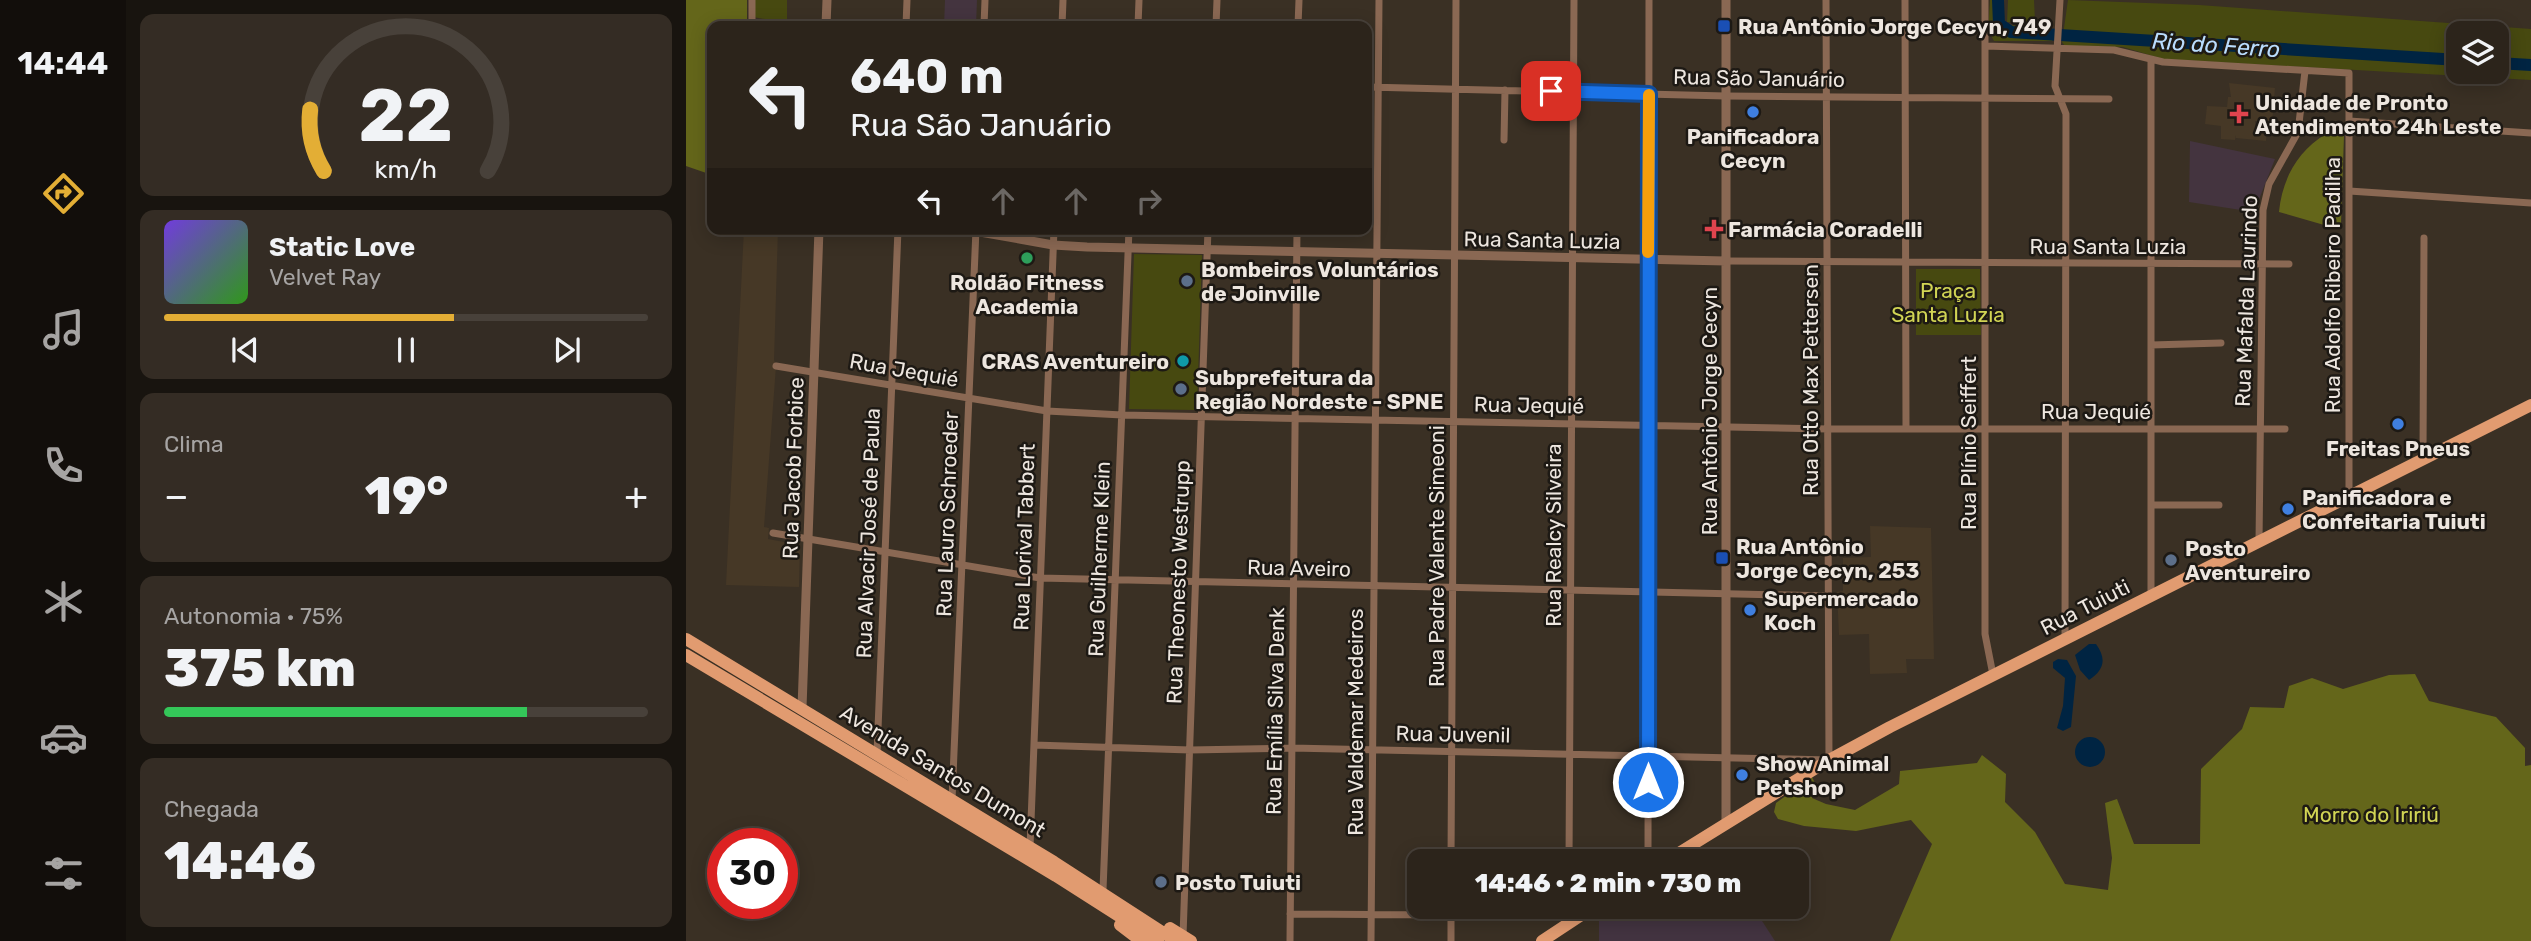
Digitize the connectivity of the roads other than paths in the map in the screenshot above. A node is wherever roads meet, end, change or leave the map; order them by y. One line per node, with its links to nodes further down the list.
1 (752, 0): 18 (street)
2 (827, 0): 19 (street)
3 (907, 0): 20 (street)
4 (985, 0): 21 (street)
5 (1063, 0): 22 (street)
6 (1139, 0): 23 (street)
7 (1217, 0): 24 (street)
8 (1299, 0): 25 (street)
9 (1379, 0): 31 (street, Rua Valdemar Medeiros)
10 (1457, 0): 32 (street, Rua Padre Valente Simeoni)
11 (1574, 0): 34 (street, Rua Realcy Silveira)
12 (1649, 0): 35 (street)
13 (1726, 0): 36 (street, Rua Antônio Jorge Cecyn)
14 (1826, 0): 37 (street, Rua Otto Max Pettersen)
15 (1905, 0): 38 (street)
16 (1985, 0): 27 (street, Rua Plínio Seiffert)
17 (2060, 0): 26 (street)
18 (752, 21)
19 (826, 21)
20 (906, 21)
21 (984, 21)
22 (1062, 21)
23 (1138, 21)
24 (1216, 21)
25 (1298, 21)
26 (2058, 40): 27 (street); 28 (street); 40 (street)
27 (1985, 46): 39 (street, Rua Plínio Seiffert)
28 (2151, 60): 29 (street); 69 (street)
29 (2305, 71): 42 (street, Rua Adolfo Ribeiro Padilha); 70 (street, Rua Mafalda Laurindo)
30 (1372, 87): 31 (street, Rua São Januário)
31 (1378, 87): 32 (street, Rua São Januário); 60 (street, Rua Valdemar Medeiros)
32 (1456, 89): 33 (street, Rua São Januário); 61 (street, Rua Padre Valente Simeoni)
33 (1505, 90): 34 (street, Rua São Januário); 44 (street)
34 (1574, 92): 35 (street, Rua São Januário); 62 (street, Rua Realcy Silveira)
35 (1649, 94): 36 (street, Rua São Januário); 63 (street)
36 (1726, 96): 37 (street, Rua São Januário); 64 (street, Rua Antônio Jorge Cecyn)
37 (1827, 97): 38 (street, Rua São Januário); 65 (street, Rua Otto Max Pettersen)
38 (1905, 98): 39 (street, Rua São Januário); 66 (street)
39 (1985, 98): 40 (street, Rua São Januário); 67 (street, Rua Plínio Seiffert)
40 (2059, 98): 41 (street, Rua São Januário); 68 (street)
41 (2109, 99)
42 (2349, 121): 43 (street); 45 (street, Rua Adolfo Ribeiro Padilha)
43 (2531, 133)
44 (1504, 140)
45 (2349, 191): 46 (street); 96 (street, Rua Adolfo Ribeiro Padilha)
46 (2531, 203)
47 (819, 235): 75 (street, Rua Jacob Forbice)
48 (898, 235): 76 (street, Rua Alvacir José de Paula)
49 (976, 235): 77 (street, Rua Lauro Schroeder)
50 (1002, 235): 56 (street, Rua Santa Luzia)
51 (1054, 235): 56 (street, Rua Lorival Tabbert)
52 (1129, 235): 57 (street, Rua Guilherme Klein)
53 (1209, 235): 58 (street, Rua Theonesto Westrupp)
54 (1297, 235): 59 (street, Rua Emília Silva Denk)
55 (2424, 238): 95 (street)
56 (1053, 245): 57 (street, Rua Santa Luzia); 79 (street, Rua Lorival Tabbert)
57 (1129, 248): 58 (street, Rua Santa Luzia); 80 (street, Rua Guilherme Klein)
58 (1208, 250): 59 (street, Rua Santa Luzia); 81 (street, Rua Theonesto Westrupp)
59 (1296, 253): 60 (street, Rua Santa Luzia); 82 (street, Rua Emília Silva Denk)
60 (1377, 254): 61 (street, Rua Santa Luzia); 83 (street, Rua Valdemar Medeiros)
61 (1455, 256): 62 (street, Rua Santa Luzia); 84 (street, Rua Padre Valente Simeoni)
62 (1573, 259): 63 (street, Rua Santa Luzia); 85 (street, Rua Realcy Silveira)
63 (1648, 260): 64 (street, Rua Santa Luzia); 86 (street)
64 (1726, 261): 65 (street, Rua Santa Luzia); 87 (street, Rua Antônio Jorge Cecyn)
65 (1827, 262): 66 (street, Rua Santa Luzia); 88 (street, Rua Otto Max Pettersen)
66 (1905, 262): 67 (street, Rua Santa Luzia); 89 (street)
67 (1985, 263): 68 (street, Rua Santa Luzia); 90 (street, Rua Plínio Seiffert)
68 (2066, 263): 69 (street, Rua Santa Luzia); 91 (street)
69 (2151, 263): 70 (street, Rua Santa Luzia); 73 (street)
70 (2261, 264): 71 (street, Rua Santa Luzia); 93 (street, Rua Mafalda Laurindo)
71 (2289, 264)
72 (2221, 344): 73 (street)
73 (2151, 345): 92 (street)
74 (776, 366): 75 (street, Rua Jequié)
75 (814, 372): 76 (street, Rua Jequié); 100 (street, Rua Jacob Forbice)
76 (891, 386): 77 (street, Rua Jequié); 102 (street, Rua Alvacir José de Paula)
77 (969, 398): 79 (street, Rua Jequié); 103 (street, Rua Lauro Schroeder)
78 (2531, 405): 95 (main road, Rua Tuiuti)
79 (1047, 411): 80 (street, Rua Jequié); 104 (street, Rua Lorival Tabbert)
80 (1122, 415): 81 (street, Rua Jequié); 105 (street, Rua Guilherme Klein)
81 (1202, 417): 82 (street, Rua Jequié); 106 (street, Rua Theonesto Westrupp)
82 (1295, 418): 83 (street, Rua Jequié); 107 (street, Rua Emília Silva Denk)
83 (1375, 420): 84 (street, Rua Jequié); 108 (street, Rua Valdemar Medeiros)
84 (1454, 421): 85 (street, Rua Jequié); 109 (street, Rua Padre Valente Simeoni)
85 (1572, 424): 86 (street, Rua Jequié); 110 (street, Rua Realcy Silveira)
86 (1648, 425): 87 (street, Rua Jequié); 111 (street)
87 (1726, 427): 88 (street, Rua Jequié); 112 (street, Rua Antônio Jorge Cecyn)
88 (1828, 429): 89 (street, Rua Jequié); 114 (street, Rua Otto Max Pettersen)
89 (1906, 429): 90 (street, Rua Jequié)
90 (1985, 429): 91 (street, Rua Jequié); 120 (street, Rua Plínio Seiffert)
91 (2065, 429): 92 (street, Rua Jequié); 116 (street)
92 (2151, 429): 93 (street, Rua Jequié); 97 (street)
93 (2259, 429): 94 (street, Rua Jequié); 101 (street, Rua Mafalda Laurindo)
94 (2285, 429)
95 (2423, 460): 96 (main road, Rua Tuiuti)
96 (2349, 497): 101 (main road, Rua Tuiuti)
97 (2151, 505): 98 (street); 113 (street)
98 (2220, 505)
99 (773, 533): 100 (street, Rua Aveiro)
100 (808, 539): 102 (street, Rua Aveiro); 121 (street, Rua Jacob Forbice)
101 (2259, 542): 113 (main road, Rua Tuiuti)
102 (885, 552): 103 (street, Rua Aveiro); 129 (street, Rua Alvacir José de Paula)
103 (962, 566): 104 (street, Rua Aveiro); 134 (street, Rua Lauro Schroeder)
104 (1040, 578): 105 (street, Rua Aveiro); 123 (street, Rua Lorival Tabbert)
105 (1115, 581): 106 (street, Rua Aveiro); 124 (street, Rua Guilherme Klein)
106 (1196, 583): 107 (street, Rua Aveiro); 126 (street, Rua Theonesto Westrupp)
107 (1293, 585): 108 (street, Rua Aveiro); 125 (street, Rua Emília Silva Denk)
108 (1374, 587): 109 (street, Rua Aveiro); 127 (street, Rua Valdemar Medeiros)
109 (1453, 588): 110 (street, Rua Aveiro); 128 (street, Rua Padre Valente Simeoni)
110 (1570, 591): 111 (street, Rua Aveiro); 130 (street, Rua Realcy Silveira)
111 (1648, 592): 112 (street, Rua Aveiro); 131 (street)
112 (1726, 594): 114 (street, Rua Aveiro); 132 (street, Rua Antônio Jorge Cecyn)
113 (2151, 595): 116 (main road, Rua Tuiuti)
114 (1829, 596): 133 (street, Rua Otto Max Pettersen)
115 (686, 639): 118 (main road, Avenida Santos Dumont)
116 (2065, 639): 120 (main road, Rua Tuiuti)
117 (686, 654): 119 (main road, Avenida Santos Dumont)
118 (728, 664): 119 (main road); 121 (main road, Avenida Santos Dumont)
119 (720, 675): 122 (main road, Avenida Santos Dumont)
120 (1993, 675): 133 (main road, Rua Tuiuti)
121 (802, 708): 122 (main road, Avenida Santos Dumont)
122 (844, 742): 129 (main road, Avenida Santos Dumont); 142 (main road, Avenida Santos Dumont)
123 (1034, 745): 124 (street, Rua Juvenil); 136 (street, Rua Lorival Tabbert)
124 (1109, 748): 126 (street, Rua Juvenil); 143 (street, Rua Guilherme Klein)
125 (1292, 748): 126 (street, Rua Juvenil); 127 (street, Rua Juvenil); 145 (street, Rua Emília Silva Denk)
126 (1190, 750): 151 (street, Rua Theonesto Westrupp)
127 (1373, 750): 128 (street, Rua Juvenil); 146 (street, Rua Valdemar Medeiros)
128 (1452, 751): 130 (street, Rua Juvenil); 137 (street, Rua Padre Valente Simeoni)
129 (877, 754): 134 (main road, Avenida Santos Dumont)
130 (1569, 754): 131 (street, Rua Juvenil); 138 (street, Rua Realcy Silveira)
131 (1648, 756): 132 (street, Rua Juvenil); 139 (street)
132 (1726, 758): 133 (street, Rua Juvenil); 135 (street, Rua Antônio Jorge Cecyn)
133 (1829, 760): 135 (main road, Rua Tuiuti)
134 (952, 800): 136 (main road, Avenida Santos Dumont)
135 (1726, 822): 140 (main road, Rua Tuiuti)
136 (1030, 847): 141 (main road, Avenida Santos Dumont)
137 (1451, 849)
138 (1569, 849)
139 (1648, 849)
140 (1684, 849)
141 (1054, 862): 143 (main road); 151 (main road, Avenida Santos Dumont)
142 (1056, 876): 152 (main road); 153 (main road, Avenida Santos Dumont)
143 (1102, 890): 151 (main road)
144 (1407, 913): 146 (street)
145 (1290, 914): 146 (street); 154 (street, Rua Emília Silva Denk)
146 (1371, 915): 155 (street, Rua Valdemar Medeiros)
147 (1451, 919): 156 (street)
148 (1568, 919): 150 (street)
149 (1576, 919): 150 (main road)
150 (1568, 924): 157 (main road)
151 (1184, 939)
152 (1141, 941)
153 (1158, 941)
154 (1290, 941)
155 (1371, 941)
156 (1451, 941)
157 (1542, 941)

